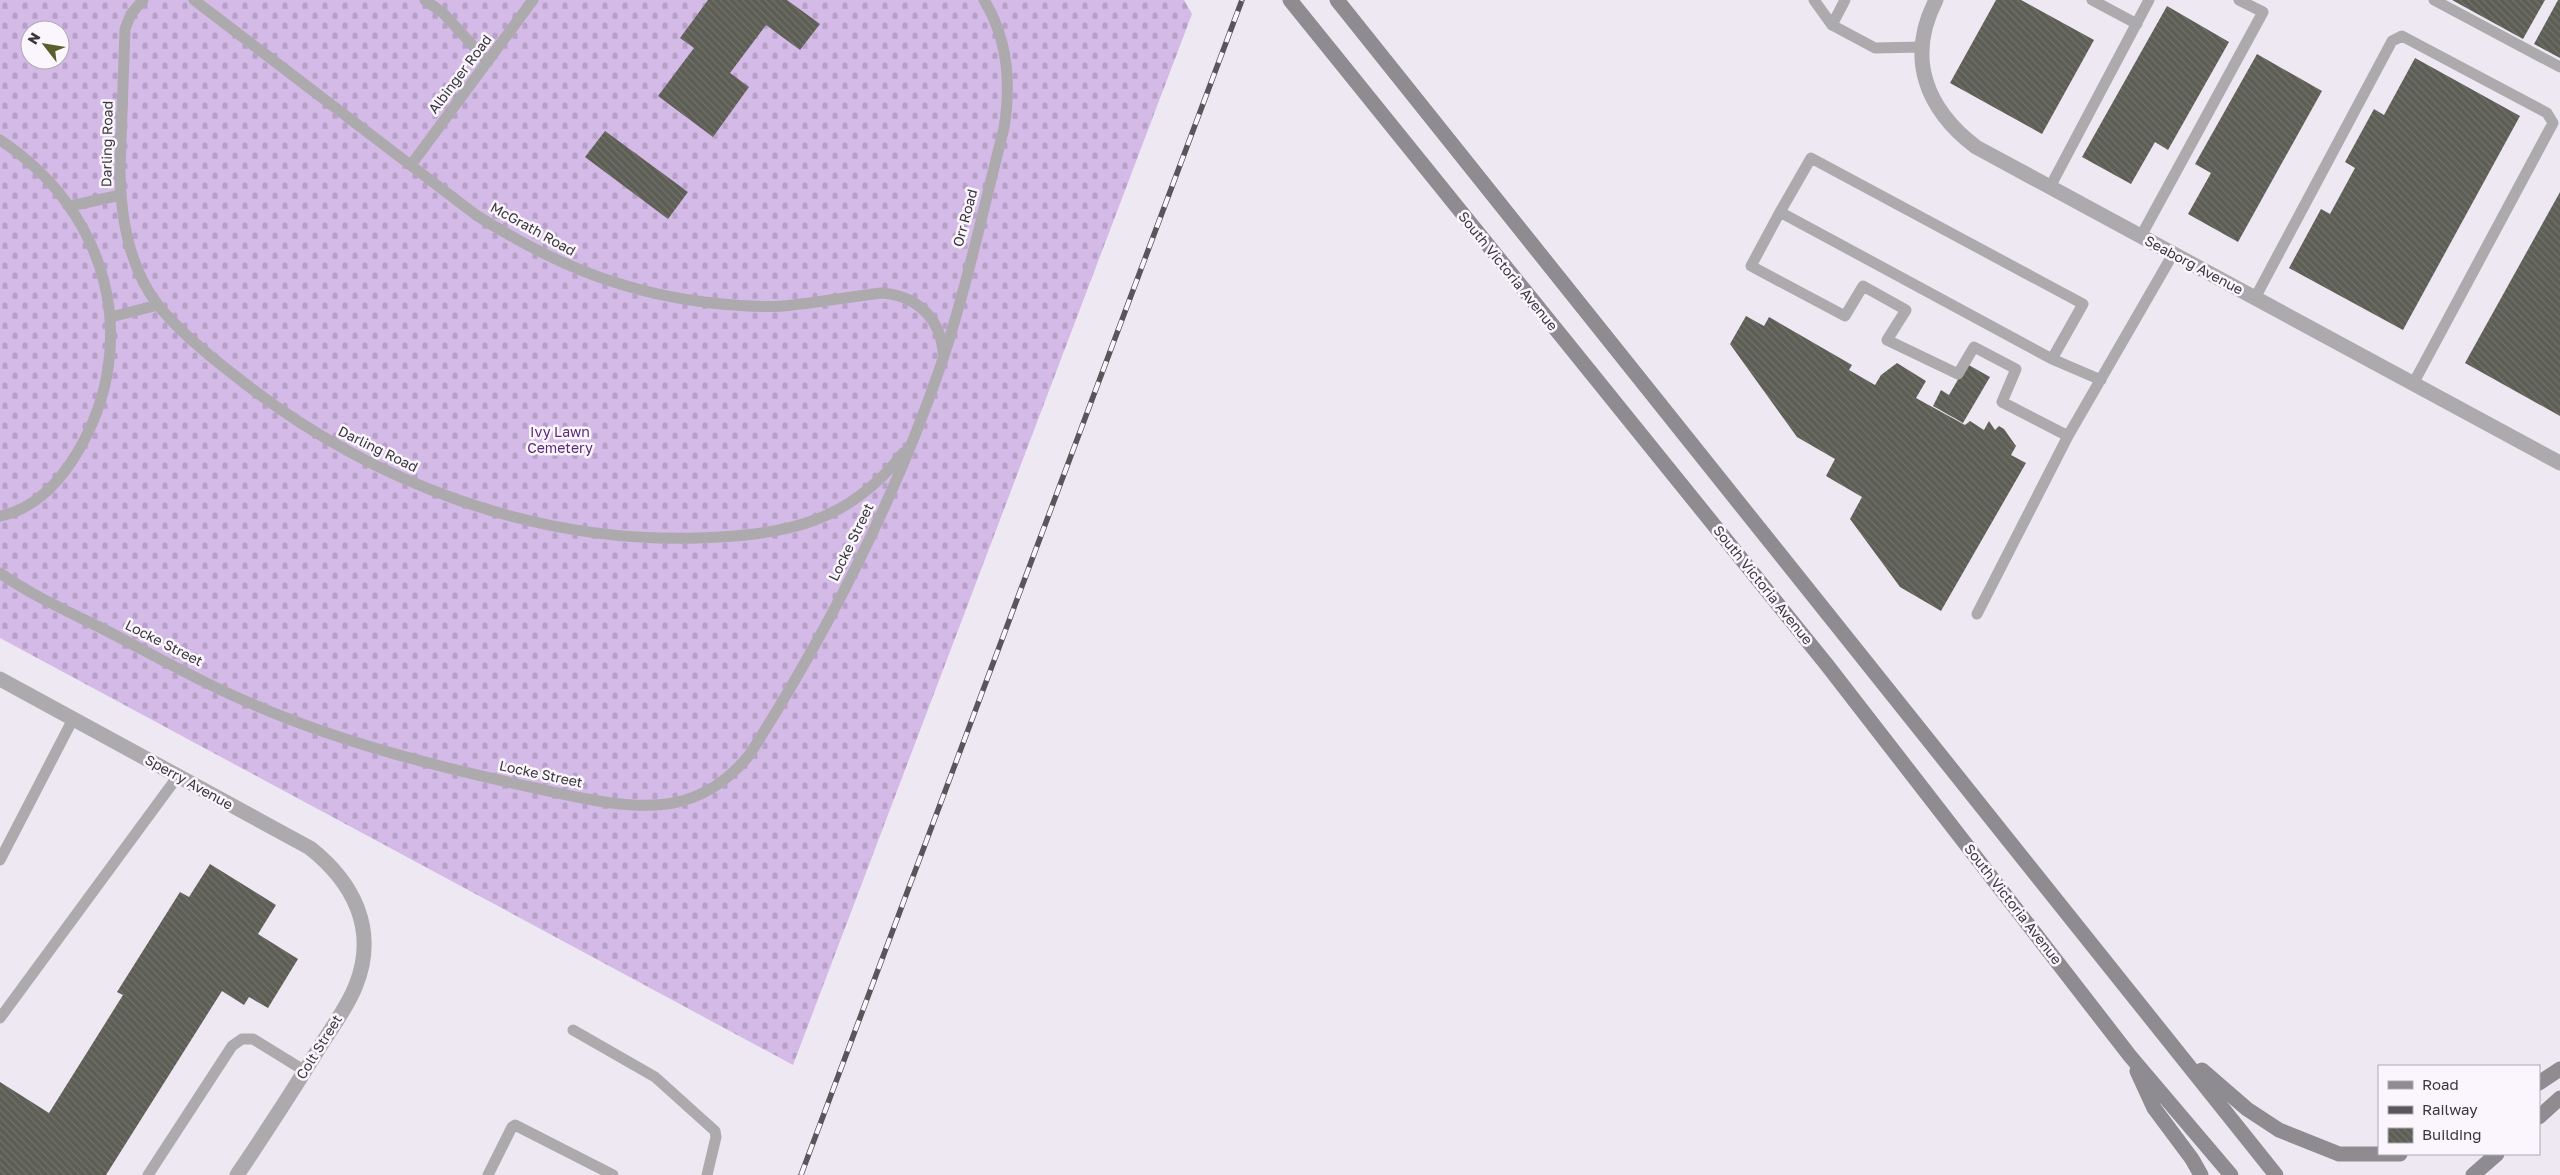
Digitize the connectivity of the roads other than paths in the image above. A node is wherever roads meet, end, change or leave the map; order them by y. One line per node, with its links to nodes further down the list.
1 (144, 0): 23 (lane, Darling Road)
2 (194, 0): 21 (lane, McGrath Road)
3 (425, 0): 18 (lane)
4 (533, 0): 18 (lane, Albinger Road)
5 (984, 0): 32 (lane, Orr Road)
6 (1290, 0): 49 (main road, South Victoria Avenue)
7 (1337, 0): 48 (main road)
8 (1814, 0): 16 (lane)
9 (1845, 0): 16 (lane)
10 (1936, 0): 17 (street, Seaborg Avenue)
11 (2092, 0): 15 (lane)
12 (2149, 0): 15 (lane)
13 (2239, 0): 26 (lane)
14 (2434, 0): 19 (lane)
15 (2137, 24): 22 (lane)
16 (1832, 25): 17 (lane)
17 (1922, 47): 22 (street, Seaborg Avenue)
18 (488, 62): 21 (lane, Albinger Road)
19 (2560, 67)
20 (0, 140): 24 (lane)
21 (410, 165): 32 (lane, McGrath Road)
22 (2050, 187): 26 (street, Seaborg Avenue)
23 (121, 195): 24 (lane); 29 (lane, Darling Road)
24 (70, 206): 30 (lane)
25 (1780, 212): 31 (lane); 31 (lane); 35 (lane)
26 (2141, 236): 27 (street, Seaborg Avenue)
27 (2174, 254): 28 (street, Seaborg Avenue); 33 (lane)
28 (2256, 298): 34 (street, Seaborg Avenue); 34 (lane)
29 (158, 305): 30 (lane); 36 (lane, Darling Road)
30 (110, 317): 38 (lane)
31 (2052, 359): 33 (lane)
32 (942, 361): 36 (lane, Orr Road)
33 (2101, 380): 35 (lane)
34 (2413, 384): 37 (street, Seaborg Avenue)
35 (2068, 436): 40 (lane)
36 (912, 441): 39 (lane, Locke Street)
37 (2560, 463)
38 (0, 516)
39 (0, 573)
40 (1977, 614)
41 (0, 680): 42 (street, Sperry Avenue)
42 (73, 719): 43 (street, Sperry Avenue); 44 (lane)
43 (178, 776): 45 (street, Sperry Avenue); 46 (lane)
44 (0, 860)
45 (357, 907): 51 (street, Colt Street)
46 (0, 1018)
47 (573, 1030): 61 (lane)
48 (2175, 1046): 55 (main road); 64 (main road)
49 (2130, 1056): 62 (main road); 63 (main road, South Victoria Avenue)
50 (2560, 1069): 52 (main road)
51 (305, 1071): 58 (lane); 59 (street, Colt Street)
52 (2540, 1082)
53 (2560, 1098): 54 (main road)
54 (2540, 1116)
55 (2378, 1154)
56 (2496, 1155): 65 (main road)
57 (490, 1174): 60 (lane)
58 (148, 1175)
59 (237, 1175)
60 (613, 1175)
61 (707, 1175)
62 (2201, 1175)
63 (2231, 1175)
64 (2276, 1175)
65 (2474, 1175)

